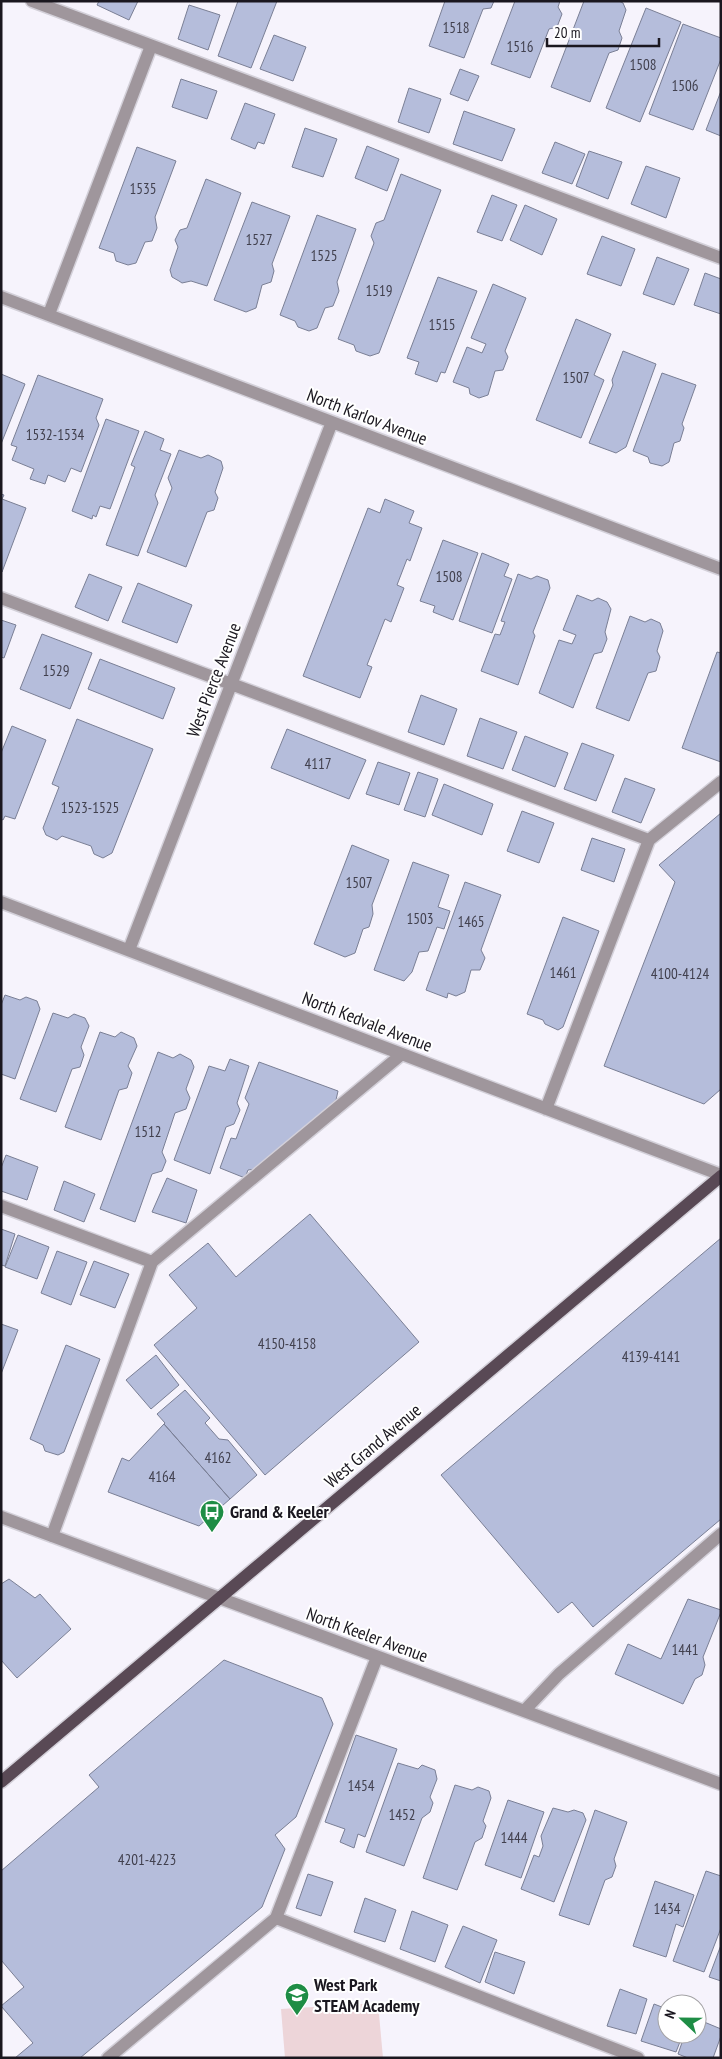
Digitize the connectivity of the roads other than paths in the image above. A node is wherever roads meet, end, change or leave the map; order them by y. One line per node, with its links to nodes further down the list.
1 (32, 1): 2 (street)
2 (151, 46): 3 (street); 5 (street)
3 (721, 258)
4 (1, 296): 5 (street, North Karlov Avenue)
5 (49, 314): 6 (street, North Karlov Avenue)
6 (332, 422): 7 (street, North Karlov Avenue); 9 (street, West Pierce Avenue)
7 (721, 570)
8 (1, 598): 9 (street)
9 (232, 684): 11 (street); 13 (street, West Pierce Avenue)
10 (721, 782): 11 (street)
11 (649, 840): 15 (street)
12 (1, 902): 13 (street, North Kedvale Avenue)
13 (129, 950): 14 (street, North Kedvale Avenue)
14 (402, 1054): 15 (street, North Kedvale Avenue); 18 (street)
15 (546, 1108): 16 (street, North Kedvale Avenue)
16 (721, 1175): 22 (main road, West Grand Avenue)
17 (1, 1206): 18 (street)
18 (152, 1262): 21 (street)
19 (1, 1517): 21 (street, North Keeler Avenue)
20 (721, 1534): 24 (street)
21 (52, 1536): 22 (street, North Keeler Avenue)
22 (218, 1598): 23 (street, North Keeler Avenue); 25 (main road, West Grand Avenue)
23 (376, 1657): 24 (street, North Keeler Avenue); 27 (street)
24 (524, 1711): 26 (street, North Keeler Avenue)
25 (1, 1782)
26 (721, 1784)
27 (276, 1918): 28 (street); 29 (street)
28 (108, 2058)
29 (638, 2058)

